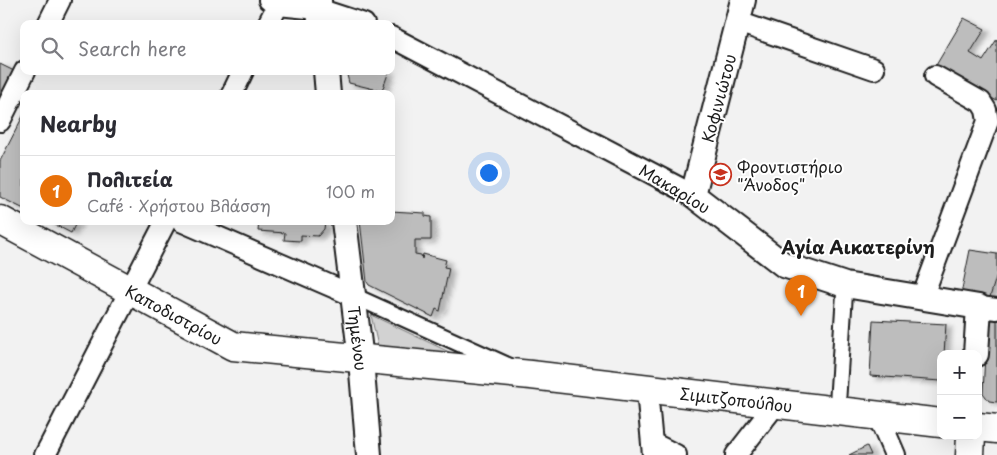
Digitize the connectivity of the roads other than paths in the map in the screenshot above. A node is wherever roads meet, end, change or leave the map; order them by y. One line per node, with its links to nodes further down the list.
1 (60, 0): 5 (street)
2 (274, 2): 3 (street); 6 (street)
3 (319, 11): 7 (street)
4 (741, 11): 9 (street); 17 (street, Κοφινιώτου)
5 (50, 20)
6 (269, 20)
7 (350, 20)
8 (395, 40): 17 (street, Μακαρίου)
9 (874, 69)
10 (23, 75): 16 (street)
11 (241, 75): 14 (street)
12 (326, 75): 15 (street)
13 (935, 76): 25 (street)
14 (234, 90)
15 (328, 90)
16 (0, 121)
17 (693, 195): 22 (street, Μακαρίου)
18 (0, 220): 23 (main road, Καποδιστρίου)
19 (164, 225): 23 (street)
20 (190, 225): 24 (street)
21 (345, 225): 24 (street, Τημένου)
22 (845, 285): 25 (street, Μακαρίου); 32 (street)
23 (130, 290): 28 (main road, Καποδιστρίου); 39 (street)
24 (354, 296): 28 (street, Τημένου); 29 (street, Σιμιτζοπούλου)
25 (922, 298): 26 (street, Μακαρίου)
26 (988, 308): 27 (street)
27 (977, 350)
28 (361, 360): 29 (main road, Σιμιτζοπούλου); 40 (street, Τημένου)
29 (531, 376): 30 (main road, Σιμιτζοπούλου)
30 (647, 390): 31 (main road, Σιμιτζοπούλου); 38 (street)
31 (775, 405): 32 (main road, Σιμιτζοπούλου); 42 (street)
32 (837, 412): 33 (main road, Σιμιτζοπούλου)
33 (879, 418): 34 (main road, Σιμιτζοπούλου); 43 (street)
34 (937, 424)
35 (982, 427): 36 (main road)
36 (997, 429)
37 (971, 440): 44 (main road)
38 (653, 449): 41 (street)
39 (45, 455)
40 (369, 455)
41 (676, 455)
42 (736, 455)
43 (895, 455)
44 (970, 455)

